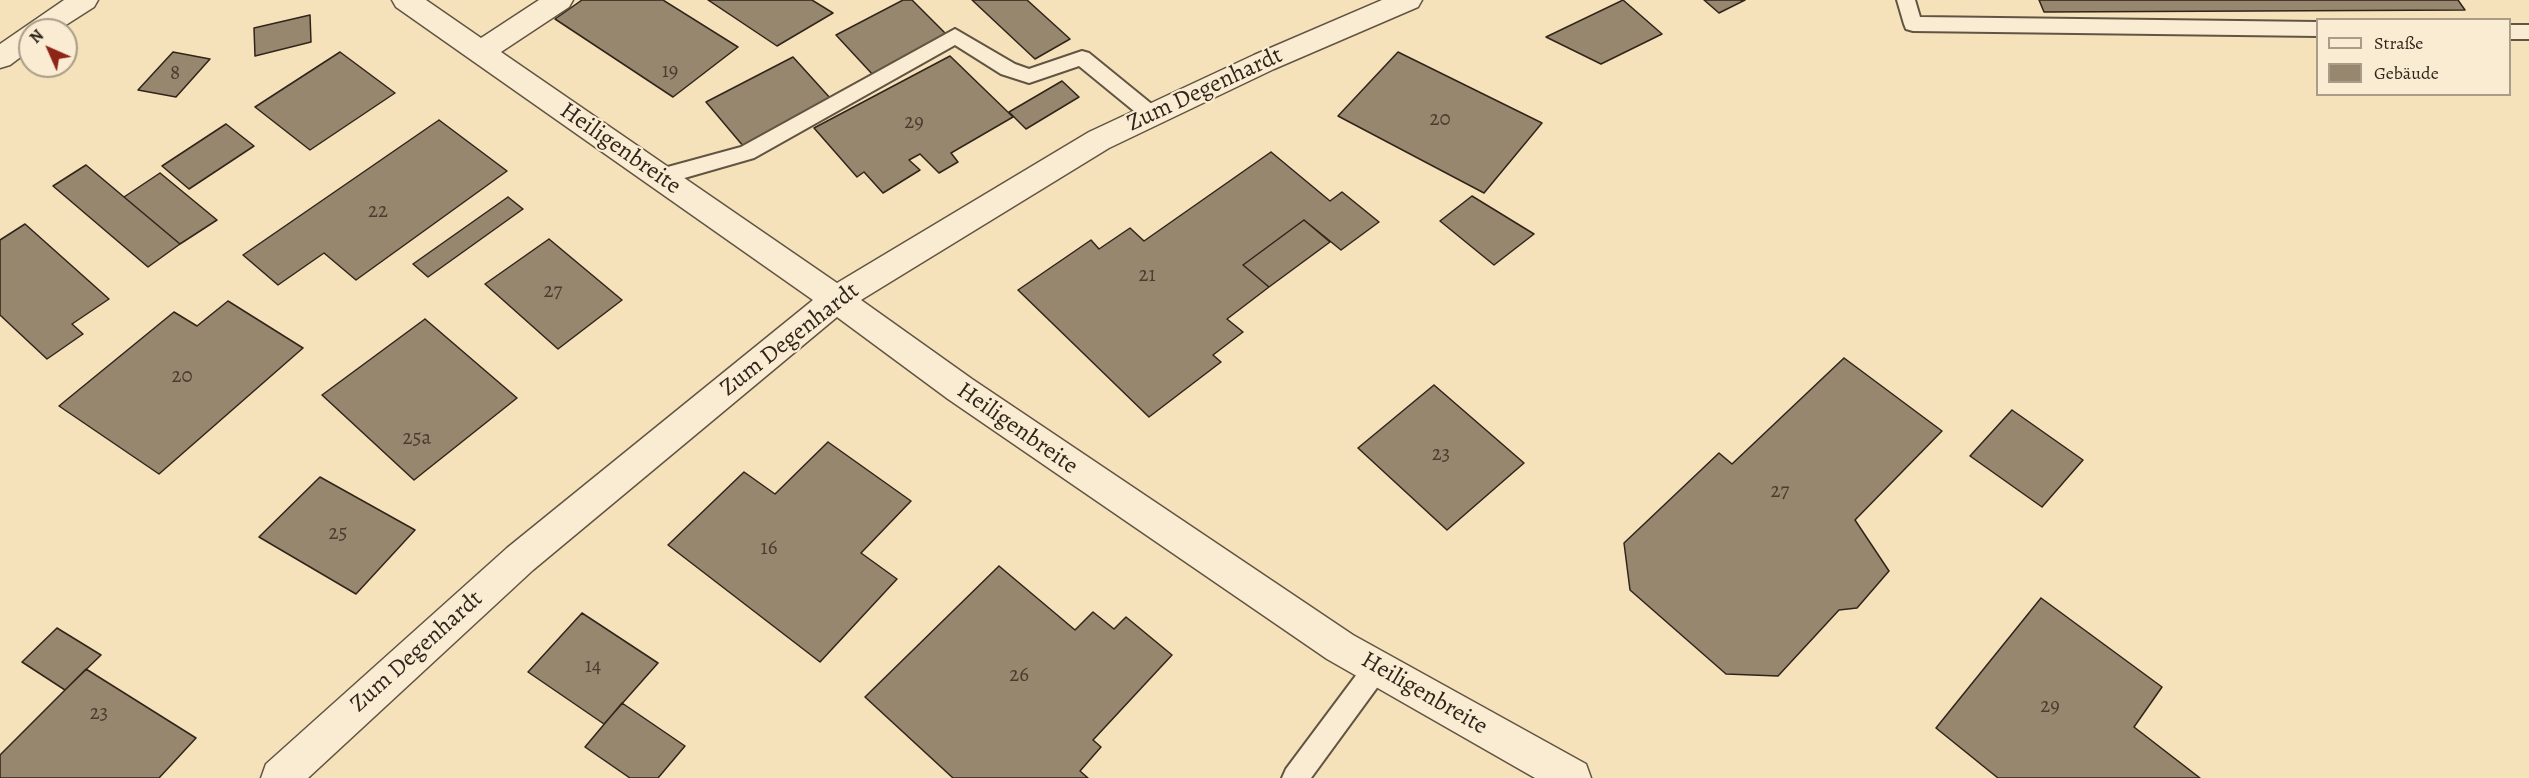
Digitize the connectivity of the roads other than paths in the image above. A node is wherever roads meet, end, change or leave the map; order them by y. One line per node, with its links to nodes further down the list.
1 (84, 0): 6 (street)
2 (406, 0): 11 (street, Heiligenbreite)
3 (559, 0): 11 (street)
4 (1408, 0): 13 (street, Zum Degenhardt)
5 (1906, 0): 7 (lane)
6 (56, 18)
7 (2316, 30)
8 (2511, 32): 9 (lane)
9 (2529, 32)
10 (18, 45): 12 (street)
11 (480, 52): 14 (street, Heiligenbreite)
12 (0, 58)
13 (1152, 115): 14 (lane); 15 (street, Zum Degenhardt)
14 (660, 177): 15 (street, Heiligenbreite)
15 (836, 299): 16 (street, Heiligenbreite); 17 (street, Zum Degenhardt)
16 (1378, 666): 18 (lane); 19 (street, Heiligenbreite)
17 (280, 778)
18 (1295, 778)
19 (1572, 778)

